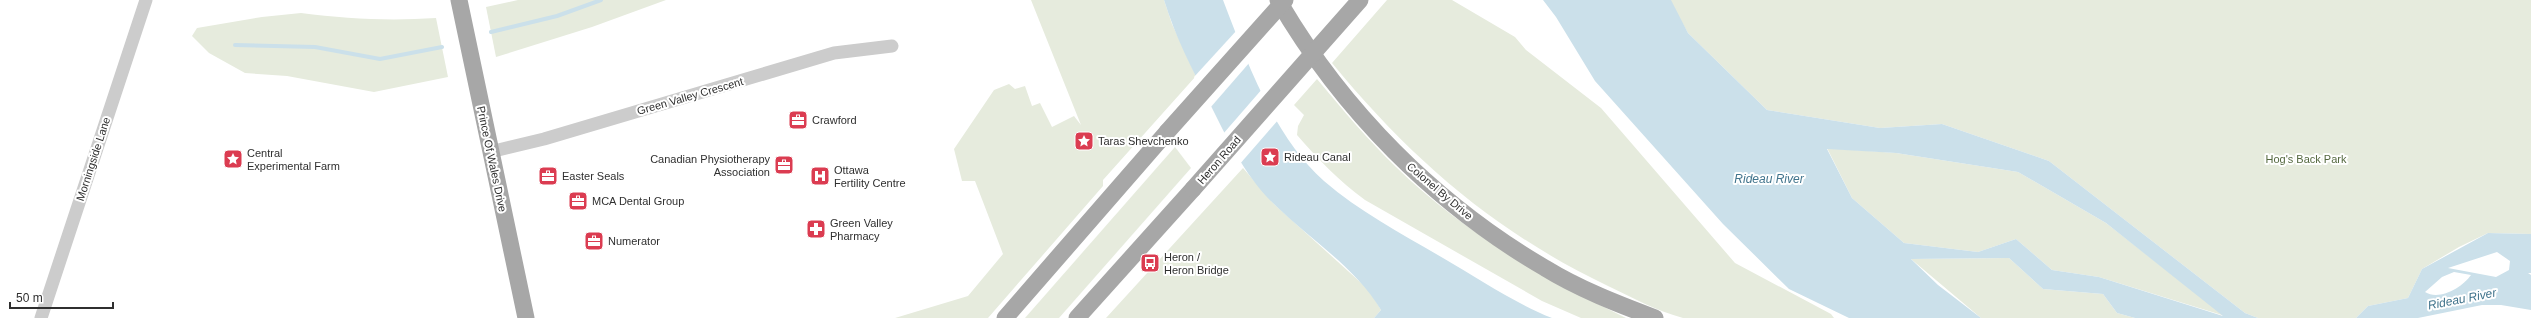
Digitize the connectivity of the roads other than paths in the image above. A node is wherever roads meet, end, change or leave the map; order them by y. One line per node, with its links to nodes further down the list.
1 (146, 0): 8 (street, Morningside Lane)
2 (459, 0): 7 (main road, Prince Of Wales Drive)
3 (1278, 0): 12 (main road, Colonel By Drive)
4 (1285, 0): 10 (main road, bridge)
5 (1360, 0): 11 (main road, Heron Road, bridge)
6 (892, 46): 7 (street, Green Valley Crescent)
7 (490, 152): 9 (main road, Prince Of Wales Drive)
8 (41, 318)
9 (526, 318)
10 (1005, 318)
11 (1077, 318)
12 (1655, 318)

